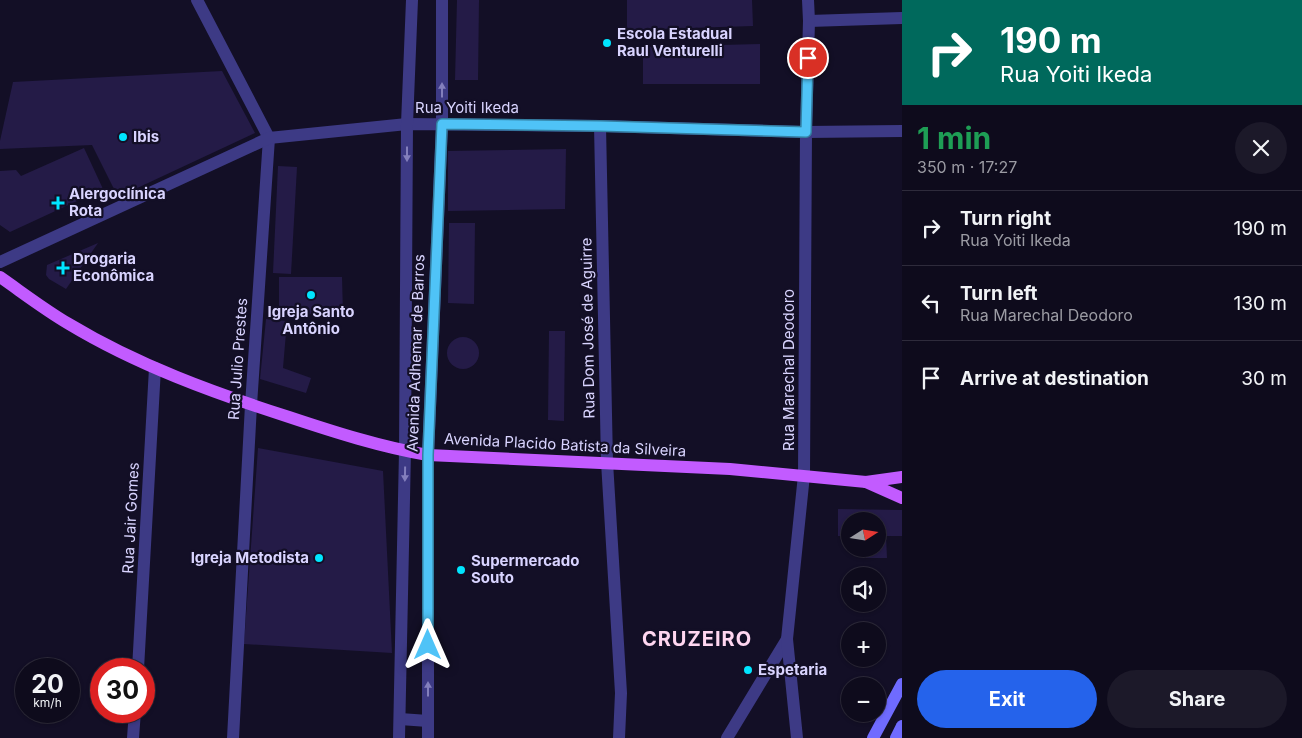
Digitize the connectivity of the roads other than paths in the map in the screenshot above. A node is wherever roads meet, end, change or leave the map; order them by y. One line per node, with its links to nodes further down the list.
1 (197, 0): 12 (street)
2 (412, 0): 7 (street, Avenida Adhemar de Barros)
3 (442, 0): 8 (street, Avenida Adhemar de Barros, one-way to 3)
4 (808, 0): 6 (street, Rua Marechal Deodoro)
5 (902, 18): 6 (street)
6 (809, 21): 11 (street, Rua Marechal Deodoro)
7 (407, 124): 8 (street, Rua Yoiti Ikeda); 12 (street, Rua Yoiti Ikeda); 17 (street, Avenida Adhemar de Barros, one-way to 17)
8 (442, 124): 9 (street, Rua Yoiti Ikeda); 18 (street, Avenida Adhemar de Barros)
9 (600, 126): 11 (street, Rua Yoiti Ikeda); 19 (street, Rua Dom José de Aguirre)
10 (902, 130): 11 (street, Rua Yoiti Ikeda)
11 (806, 132): 20 (street, Rua Marechal Deodoro)
12 (269, 138): 13 (street, Rua Yoiti Ikeda); 16 (street, Rua Julio Prestes)
13 (0, 262)
14 (0, 277): 15 (main road, Avenida Placido Batista da Silveira)
15 (155, 368): 16 (main road, Avenida Placido Batista da Silveira); 25 (street, Rua Jair Gomes)
16 (251, 405): 17 (main road, Avenida Placido Batista da Silveira); 32 (street, Rua Julio Prestes)
17 (405, 451): 18 (main road, Avenida Placido Batista da Silveira); 27 (street, Avenida Adhemar de Barros, one-way to 27)
18 (428, 455): 19 (main road, Avenida Placido Batista da Silveira); 28 (street, Avenida Adhemar de Barros, one-way to 18)
19 (607, 462): 20 (main road, Avenida Placido Batista da Silveira); 35 (street, Rua Dom José de Aguirre)
20 (804, 475): 22 (main road, Avenida Placido Batista da Silveira); 24 (street, Rua Marechal Deodoro)
21 (902, 477): 22 (main road, Avenida Placido Batista da Silveira)
22 (866, 482): 23 (main road, Avenida Placido Batista da Silveira)
23 (902, 498)
24 (786, 639): 36 (street); 37 (street, Rua Marechal Deodoro)
25 (139, 658)
26 (902, 684): 38 (street)
27 (400, 720): 28 (street); 33 (street, Avenida Adhemar de Barros)
28 (428, 721): 34 (street, Avenida Adhemar de Barros)
29 (134, 723): 31 (street)
30 (902, 726): 39 (street)
31 (133, 738)
32 (233, 738)
33 (399, 738)
34 (428, 738)
35 (619, 738)
36 (727, 738)
37 (798, 738)
38 (873, 738)
39 (896, 738)

